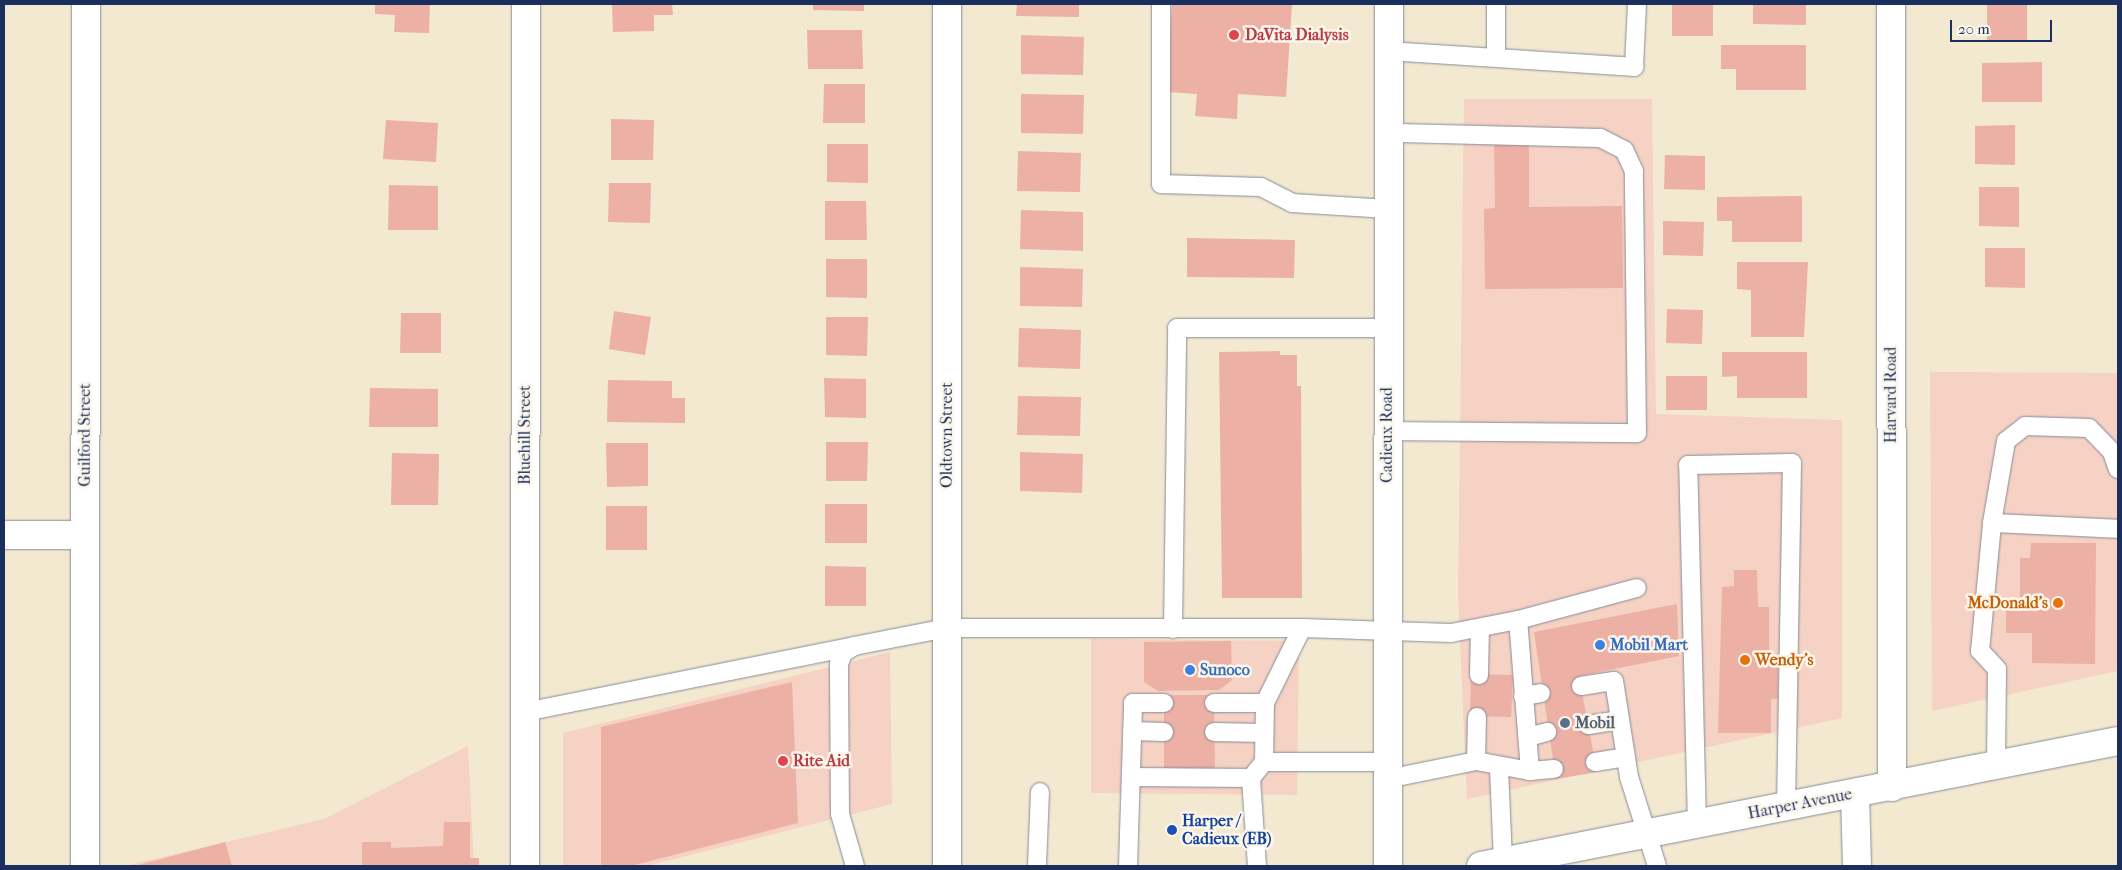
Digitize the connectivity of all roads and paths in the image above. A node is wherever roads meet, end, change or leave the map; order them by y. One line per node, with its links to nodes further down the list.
1 (86, 4): 19 (street, Guilford Street)
2 (526, 4): 33 (street, Bluehill Street)
3 (947, 4): 22 (street, Oldtown Street)
4 (1161, 4): 12 (lane)
5 (1389, 4): 9 (street, Cadieux Road)
6 (1496, 4): 10 (lane)
7 (1637, 4): 10 (lane)
8 (1891, 4): 55 (street, Harvard Road)
9 (1389, 51): 10 (lane); 11 (street, Cadieux Road)
10 (1496, 57)
11 (1388, 132): 12 (street, Cadieux Road); 14 (lane)
12 (1388, 209): 13 (street, Cadieux Road)
13 (1388, 328): 14 (street, Cadieux Road); 24 (lane)
14 (1387, 432): 26 (street, Cadieux Road)
15 (2118, 469): 16 (lane)
16 (1992, 522): 17 (lane); 48 (lane)
17 (2118, 525)
18 (4, 535): 19 (street)
19 (85, 535): 62 (street, Guilford Street)
20 (1637, 588): 21 (lane)
21 (1518, 620): 25 (lane); 42 (lane)
22 (947, 628): 24 (lane); 27 (lane); 65 (street, Oldtown Street)
23 (1302, 628): 24 (lane); 26 (lane); 32 (lane)
24 (1172, 629)
25 (1480, 629): 26 (lane); 28 (lane)
26 (1386, 630): 51 (street, Cadieux Road)
27 (854, 646): 33 (lane); 64 (lane)
28 (1479, 675)
29 (1581, 686): 35 (lane)
30 (1164, 703): 37 (lane)
31 (1214, 703): 32 (lane)
32 (1265, 703): 40 (lane)
33 (525, 712): 63 (street, Bluehill Street)
34 (1478, 716): 45 (lane)
35 (1620, 720): 36 (lane); 44 (lane)
36 (1588, 726)
37 (1132, 731): 38 (lane); 53 (lane)
38 (1164, 732)
39 (1214, 732): 40 (lane)
40 (1264, 732): 46 (lane)
41 (1547, 732): 42 (lane)
42 (1528, 737): 52 (lane)
43 (2118, 741): 48 (street, Harper Avenue)
44 (1626, 757): 47 (lane); 60 (lane)
45 (1476, 761): 49 (lane); 51 (lane)
46 (1264, 762): 51 (lane); 54 (lane)
47 (1595, 762)
48 (1996, 765): 55 (street, Harper Avenue)
49 (1498, 768): 52 (lane); 61 (lane)
50 (1554, 769): 52 (lane)
51 (1387, 771): 69 (street, Cadieux Road)
52 (1530, 771)
53 (1131, 778): 54 (lane); 67 (lane)
54 (1250, 778): 68 (lane)
55 (1892, 787): 57 (street, Harper Avenue)
56 (1040, 792): 66 (lane)
57 (1855, 794): 58 (street, Harper Avenue); 71 (street)
58 (1786, 807): 59 (street, Harper Avenue); 59 (lane)
59 (1698, 824): 60 (street, Harper Avenue)
60 (1649, 834): 61 (street, Harper Avenue); 70 (lane)
61 (1492, 864)
62 (79, 865)
63 (525, 866)
64 (855, 866)
65 (947, 866)
66 (1037, 866)
67 (1128, 866)
68 (1257, 866)
69 (1388, 866)
70 (1657, 866)
71 (1857, 866)

